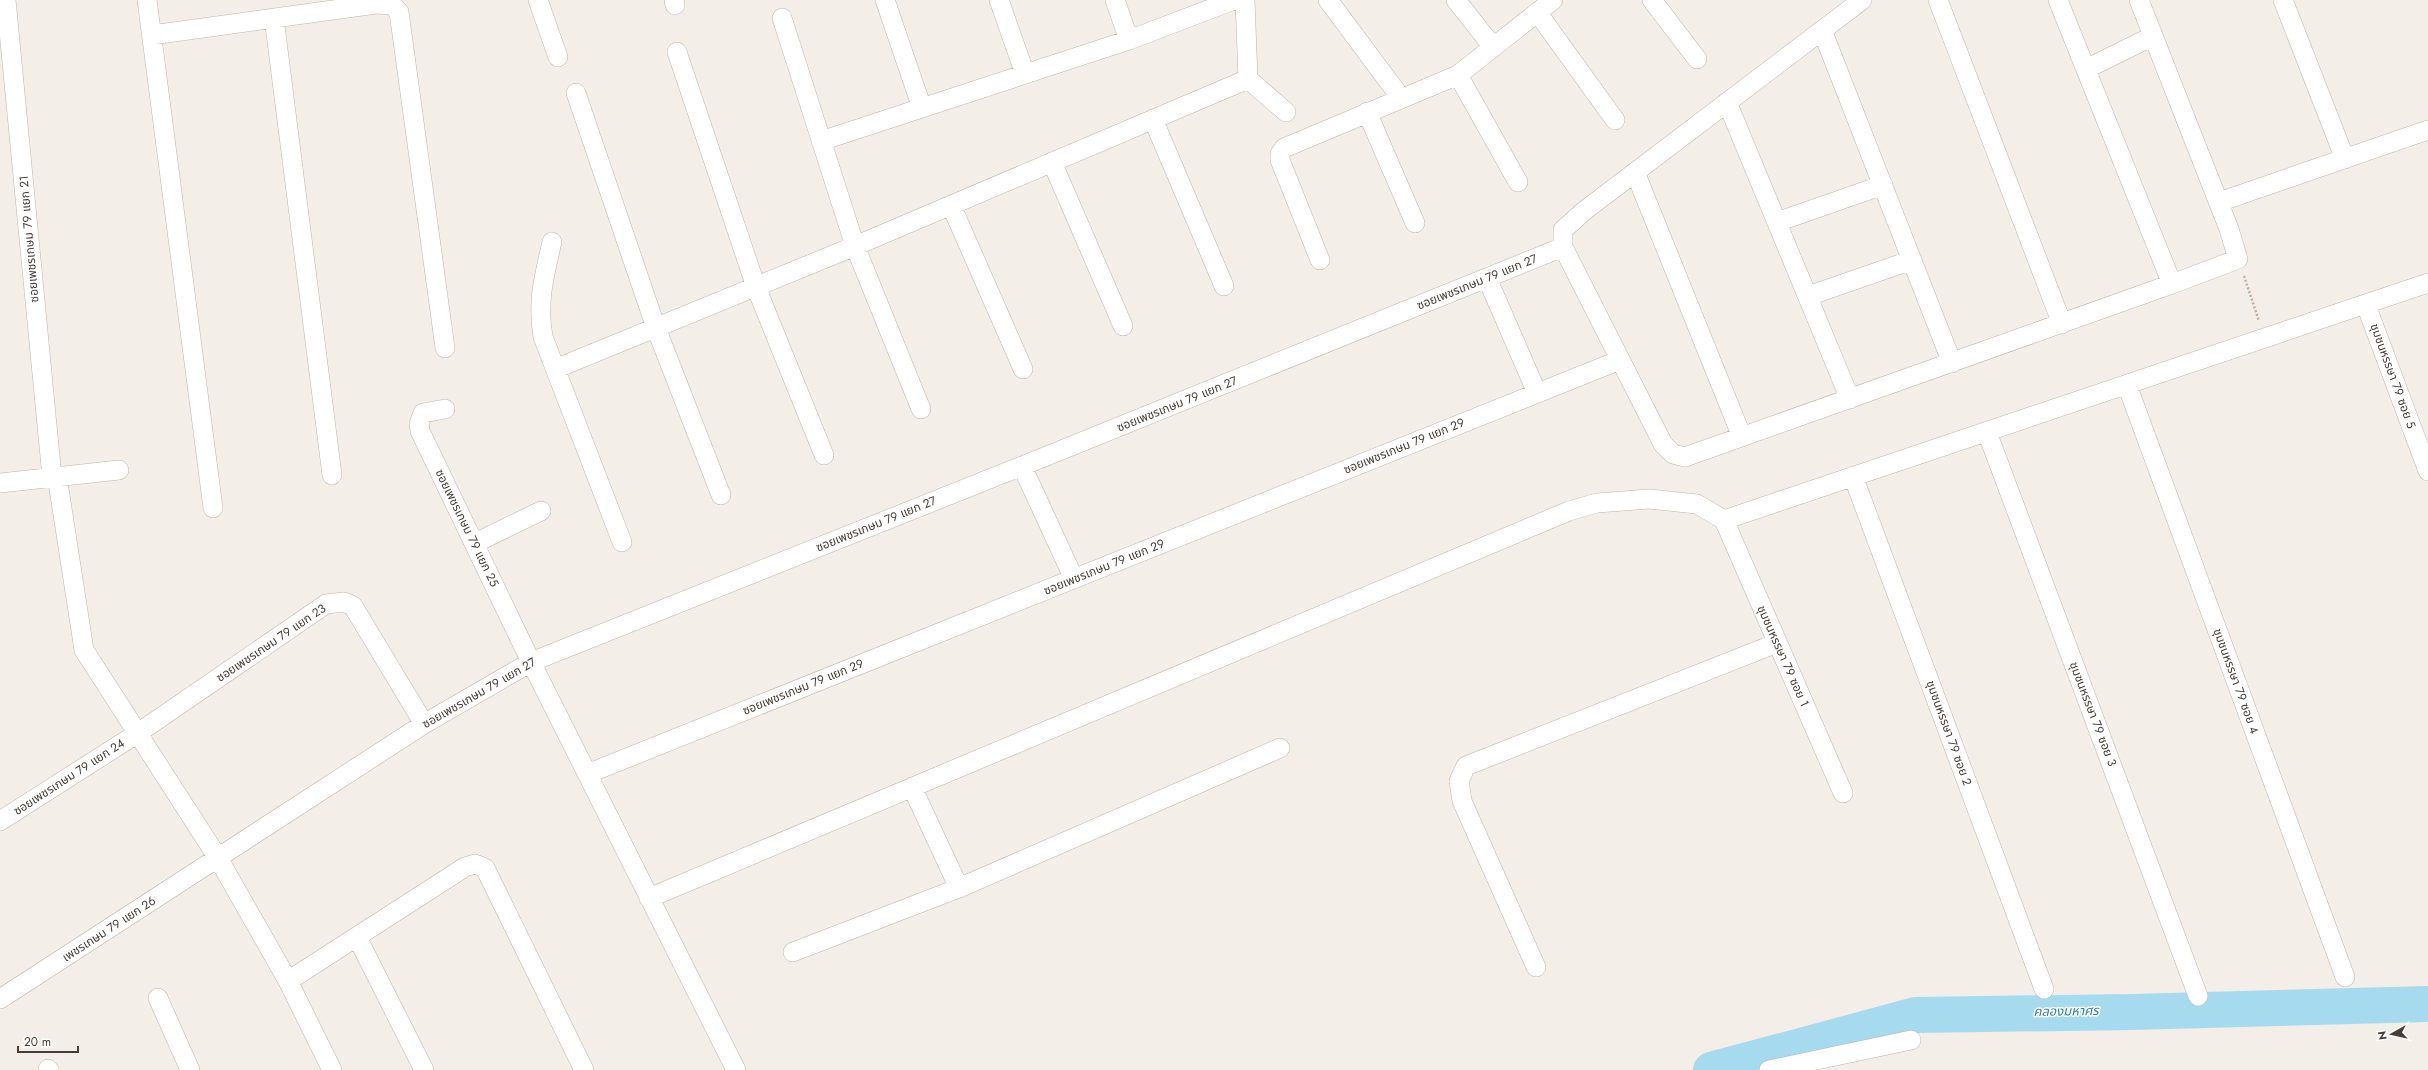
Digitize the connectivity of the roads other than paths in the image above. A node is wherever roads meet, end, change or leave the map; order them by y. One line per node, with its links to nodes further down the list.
1 (6, 0): 84 (street, ซอยเพชรเกษม 79 แยก 21)
2 (147, 0): 21 (street)
3 (538, 0): 26 (street)
4 (885, 0): 35 (street)
5 (999, 0): 29 (street)
6 (1115, 0): 23 (street)
7 (1328, 0): 33 (street)
8 (1456, 0): 24 (street)
9 (1553, 0): 17 (street)
10 (1652, 0): 27 (street)
11 (1862, 0): 20 (street)
12 (1938, 0): 63 (street)
13 (2058, 0): 28 (street)
14 (2139, 0): 22 (street)
15 (2283, 0): 42 (street)
16 (1233, 1): 23 (street); 31 (street)
17 (1537, 12): 24 (street); 39 (street)
18 (274, 18): 21 (street); 66 (street); 82 (street)
19 (782, 18): 41 (street)
20 (1822, 30): 34 (street); 46 (street)
21 (152, 35): 87 (street)
22 (2153, 36): 28 (street); 47 (street)
23 (1129, 40): 29 (street)
24 (1493, 47): 30 (street)
25 (677, 52): 60 (street)
26 (558, 57)
27 (1697, 59)
28 (2086, 69): 58 (street)
29 (1025, 74): 35 (street)
30 (1458, 75): 33 (street); 45 (street)
31 (1248, 79): 36 (street); 38 (street)
32 (576, 93): 65 (street)
33 (1401, 98): 37 (street)
34 (1728, 102): 44 (street); 49 (street)
35 (922, 108): 41 (street)
36 (1286, 112)
37 (1367, 112): 50 (street); 54 (street)
38 (1153, 119): 43 (street); 59 (street)
39 (1615, 120)
40 (2428, 130): 42 (street)
41 (821, 141): 52 (street)
42 (2345, 159): 47 (street)
43 (1052, 162): 48 (street); 64 (street)
44 (1635, 172): 53 (street); 77 (street)
45 (1518, 182)
46 (1883, 185): 49 (street); 55 (street)
47 (2219, 202): 58 (street)
48 (952, 205): 52 (street); 70 (street)
49 (1777, 222): 61 (street)
50 (1415, 223)
51 (552, 242): 69 (street)
52 (855, 246): 60 (street); 75 (street)
53 (1563, 247): 56 (street, ซอยเพชรเกษม 79 แยก 27); 67 (street)
54 (1320, 260)
55 (1912, 260): 61 (street); 68 (street)
56 (1487, 278): 72 (street); 79 (street, ซอยเพชรเกษม 79 แยก 27)
57 (2428, 283): 62 (street)
58 (2172, 284): 63 (street)
59 (1224, 286)
60 (756, 287): 65 (street); 78 (street)
61 (1808, 296): 73 (street)
62 (2366, 304): 71 (street); 81 (street, ชุมชนหรรษา 79 ซอย 5)
63 (2062, 324): 68 (street)
64 (1123, 326)
65 (656, 328): 69 (street); 86 (street)
66 (444, 348)
67 (1620, 360): 72 (street, ซอยเพชรเกษม 79 แยก 29); 77 (street)
68 (1952, 363): 73 (street)
69 (555, 369): 90 (street)
70 (1023, 370)
71 (2127, 385): 76 (street); 108 (street, ชุมชนหรรษา 79 ซอย 4)
72 (1537, 393): 92 (street, ซอยเพชรเกษม 79 แยก 29)
73 (1850, 399): 77 (street)
74 (445, 409): 91 (street, ซอยเพชรเกษม 79 แยก 25)
75 (921, 409)
76 (1987, 432): 83 (street); 111 (street, ชุมชนหรรษา 79 ซอย 3)
77 (1742, 437)
78 (824, 455)
79 (1022, 466): 92 (street); 94 (street, ซอยเพชรเกษม 79 แยก 27)
80 (119, 470): 84 (street)
81 (2428, 471)
82 (332, 475)
83 (1853, 476): 89 (street); 110 (street, ชุมชนหรรษา 79 ซอย 2)
84 (54, 477): 85 (street); 96 (street, ซอยเพชรเกษม 79 แยก 21)
85 (0, 483)
86 (721, 495)
87 (213, 508)
88 (541, 511): 91 (street)
89 (1724, 520): 93 (street, ชุมชนหรรษา 79 ซอย 1); 99 (street)
90 (622, 542)
91 (475, 543): 94 (street, ซอยเพชรเกษม 79 แยก 25)
92 (1074, 579): 98 (street, ซอยเพชรเกษม 79 แยก 29)
93 (1777, 643): 100 (street, ชุมชนหรรษา 79 ซอย 1); 107 (street)
94 (531, 662): 95 (street, ซอยเพชรเกษม 79 แยก 27); 98 (street, ซอยเพชรเกษม 79 แยก 25)
95 (424, 724): 96 (street, ซอยเพชรเกษม 79 แยก 23); 102 (street, ซอยเพชรเกษม 79 แยก 27)
96 (138, 733): 101 (street, ซอยเพชรเกษม 79 แยก 24); 102 (street, ซอยเพชรเกษม 79 แยก 21)
97 (1280, 748): 103 (street)
98 (587, 774): 104 (street, ซอยเพชรเกษม 79 แยก 25)
99 (912, 787): 103 (street); 104 (street)
100 (1843, 793)
101 (0, 821)
102 (218, 858): 109 (street, ซอยเพชรเกษม 79 แยก 21); 113 (street, เพชรเกษม 79 แยก 26)
103 (959, 888): 106 (street)
104 (649, 898): 119 (street, ซอยเพชรเกษม 79 แยก 25)
105 (357, 937): 109 (street); 117 (street); 118 (street)
106 (793, 952)
107 (1536, 967)
108 (2345, 977)
109 (288, 980): 115 (street, ซอยเพชรเกษม 79 แยก 21)
110 (2044, 989)
111 (2198, 996)
112 (158, 998): 116 (street)
113 (0, 999)
114 (1911, 1040): 120 (street)
115 (328, 1069)
116 (190, 1070)
117 (424, 1070)
118 (584, 1070)
119 (736, 1070)
120 (1769, 1070)

